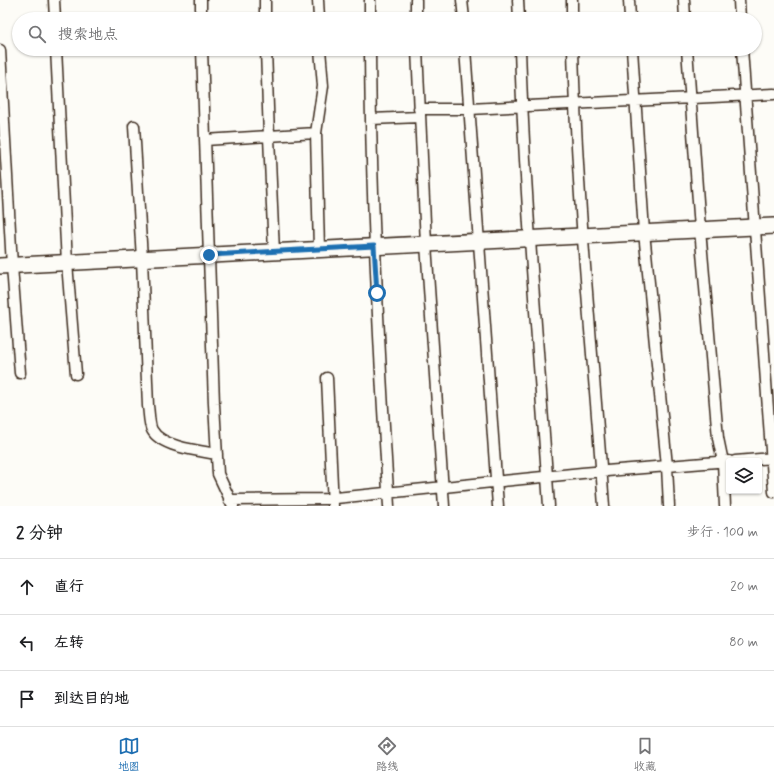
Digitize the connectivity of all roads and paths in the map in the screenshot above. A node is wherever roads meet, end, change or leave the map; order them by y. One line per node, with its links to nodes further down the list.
1 (54, 0): 13 (street)
2 (201, 0): 14 (street)
3 (265, 0): 15 (street)
4 (318, 0): 16 (street)
5 (370, 0): 17 (street)
6 (416, 0): 18 (street)
7 (462, 0): 19 (street)
8 (518, 0): 20 (street)
9 (572, 0): 21 (street)
10 (629, 0): 22 (street)
11 (684, 0): 23 (street)
12 (739, 0): 24 (street)
13 (55, 12)
14 (201, 12)
15 (265, 12)
16 (319, 12)
17 (370, 12)
18 (416, 12)
19 (463, 12)
20 (519, 12)
21 (572, 12)
22 (630, 12)
23 (685, 12)
24 (740, 12)
25 (0, 50): 65 (street)
26 (56, 56): 64 (street)
27 (202, 56): 50 (street)
28 (266, 56): 49 (street)
29 (321, 56): 48 (street)
30 (370, 56): 46 (street)
31 (417, 56): 45 (street)
32 (466, 56): 44 (street)
33 (520, 56): 43 (street)
34 (573, 56): 42 (street)
35 (633, 56): 41 (street)
36 (688, 56): 40 (street)
37 (742, 56): 39 (street)
38 (774, 94): 39 (street)
39 (745, 95): 40 (street); 51 (street)
40 (691, 98): 41 (street); 53 (street)
41 (636, 101): 42 (street); 54 (street)
42 (574, 104): 43 (street); 55 (street)
43 (522, 106): 44 (street); 56 (street)
44 (469, 109): 45 (street); 57 (street)
45 (420, 113): 46 (street); 58 (street)
46 (371, 119): 59 (street)
47 (134, 126): 63 (street)
48 (316, 133): 49 (street); 60 (street)
49 (269, 137): 50 (street); 61 (street)
50 (205, 140): 62 (street)
51 (756, 226): 52 (street); 53 (street); 70 (street)
52 (774, 226)
53 (700, 229): 54 (street); 72 (street)
54 (644, 232): 55 (street); 73 (street)
55 (583, 236): 56 (street); 74 (street)
56 (530, 238): 57 (street); 75 (street)
57 (478, 241): 58 (street); 76 (street)
58 (426, 244): 59 (street); 77 (street)
59 (374, 246): 60 (street); 79 (street)
60 (319, 249): 61 (street)
61 (274, 252): 62 (street)
62 (209, 255): 63 (street); 69 (street)
63 (142, 259): 64 (street); 69 (street)
64 (67, 263): 65 (street); 67 (street)
65 (6, 266): 66 (street)
66 (20, 373)
67 (76, 374)
68 (327, 378): 80 (street)
69 (217, 454): 81 (street)
70 (773, 458): 71 (street); 78 (street)
71 (762, 459)
72 (726, 462): 73 (street); 88 (street)
73 (667, 466): 74 (street); 87 (street)
74 (602, 472): 75 (street); 86 (street)
75 (547, 477): 76 (street); 85 (street)
76 (496, 482): 77 (street); 84 (street)
77 (443, 488): 79 (street); 83 (street)
78 (774, 492)
79 (388, 493): 80 (street); 82 (street)
80 (332, 502): 81 (street)
81 (231, 503)
82 (389, 506)
83 (444, 506)
84 (498, 506)
85 (549, 506)
86 (604, 506)
87 (669, 506)
88 (725, 506)

